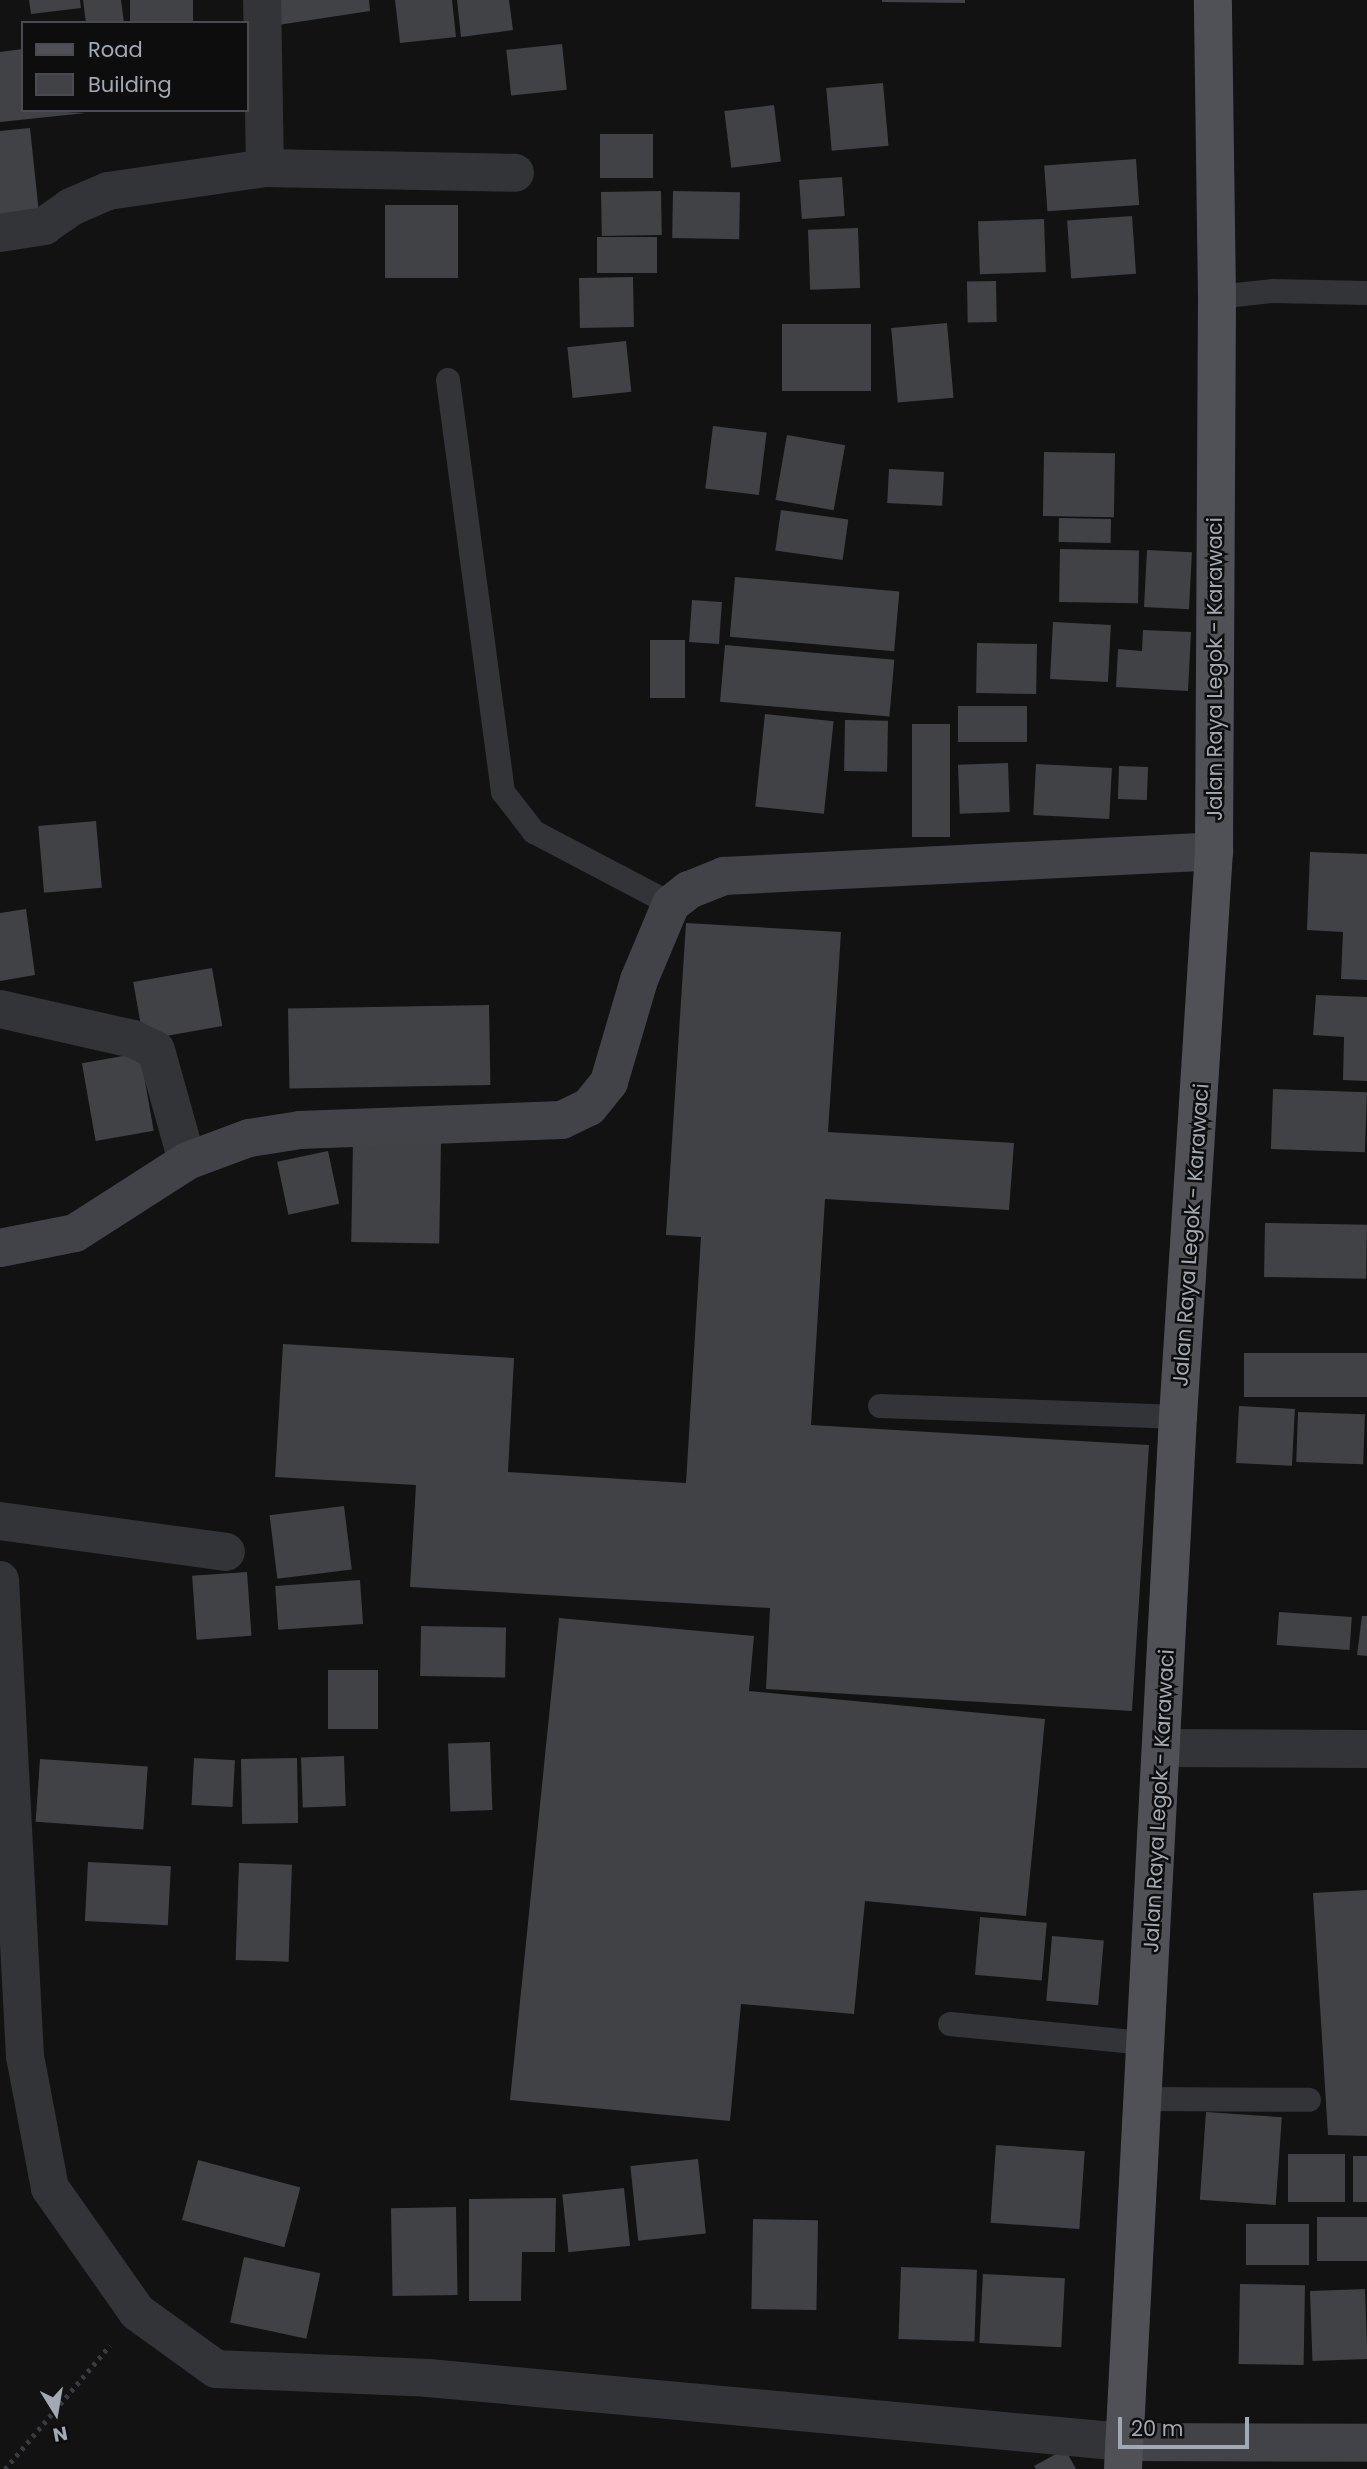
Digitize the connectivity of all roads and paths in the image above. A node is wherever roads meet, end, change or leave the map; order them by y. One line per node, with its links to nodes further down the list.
1 (262, 0): 3 (street)
2 (1213, 0): 7 (main road, Jalan Raya Legok - Karawaci)
3 (265, 168): 4 (street); 5 (street)
4 (515, 173)
5 (0, 233)
6 (1367, 293): 7 (lane)
7 (1217, 297): 9 (main road, Jalan Raya Legok - Karawaci)
8 (448, 380): 10 (lane)
9 (1214, 850): 10 (street); 15 (main road, Jalan Raya Legok - Karawaci)
10 (671, 904): 12 (street)
11 (0, 1009): 12 (street)
12 (187, 1161): 13 (street)
13 (0, 1248)
14 (880, 1406): 15 (lane)
15 (1178, 1417): 19 (main road, Jalan Raya Legok - Karawaci)
16 (0, 1521): 17 (street)
17 (226, 1552)
18 (0, 1580): 25 (street)
19 (1164, 1748): 20 (street); 22 (main road, Jalan Raya Legok - Karawaci)
20 (1367, 1749)
21 (950, 2024): 22 (lane)
22 (1145, 2043): 23 (main road, Jalan Raya Legok - Karawaci)
23 (1143, 2099): 24 (lane); 27 (main road, Jalan Raya Legok - Karawaci)
24 (1309, 2100)
25 (137, 2312): 27 (street); 28 (path)
26 (1367, 2443): 27 (street)
27 (1124, 2456)
28 (5, 2469)

